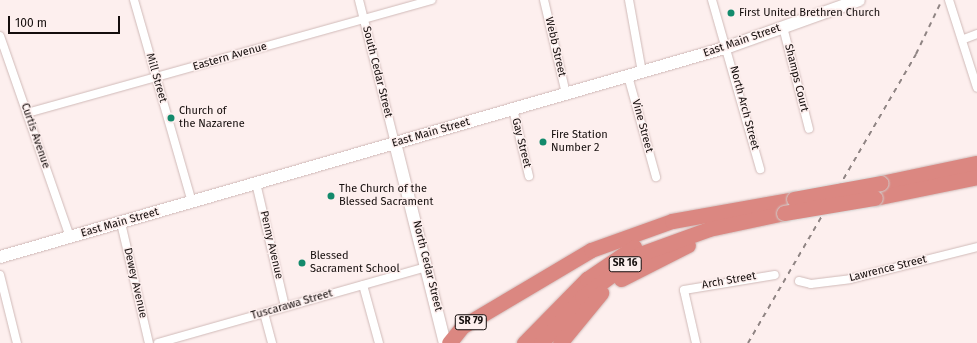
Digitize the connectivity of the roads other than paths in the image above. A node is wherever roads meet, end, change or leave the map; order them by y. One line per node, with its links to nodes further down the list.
1 (134, 0): 17 (street, Mill Street)
2 (359, 0): 9 (street, South Cedar Street)
3 (432, 0): 9 (street, Eastern Avenue)
4 (544, 0): 19 (street, Webb Street)
5 (629, 0): 15 (street)
6 (712, 0): 14 (street, North Arch Street)
7 (859, 0): 10 (main road, East Main Street)
8 (950, 0): 13 (street)
9 (364, 19): 17 (street, Eastern Avenue); 23 (street, South Cedar Street)
10 (784, 27): 14 (main road, East Main Street); 22 (street, Shamps Court)
11 (977, 34): 13 (street)
12 (0, 36): 21 (street, Curtis Avenue)
13 (964, 38): 18 (street)
14 (728, 47): 15 (main road, East Main Street); 25 (street, North Arch Street)
15 (642, 72): 16 (main road, East Main Street)
16 (628, 76): 19 (main road, East Main Street); 27 (street, Vine Street)
17 (156, 77): 21 (street, Eastern Avenue); 30 (street, Mill Street)
18 (977, 88)
19 (566, 94): 20 (main road, East Main Street)
20 (513, 110): 23 (main road, East Main Street); 26 (street, Gay Street)
21 (27, 113): 34 (street, Curtis Avenue)
22 (809, 129)
23 (395, 143): 29 (main road, East Main Street); 37 (main road, North Cedar Street)
24 (977, 163): 31 (highway, SR 16, bridge)
25 (760, 169)
26 (530, 176)
27 (656, 176)
28 (977, 177): 33 (highway, SR 16, bridge)
29 (256, 183): 30 (main road, East Main Street); 42 (street, Penny Avenue)
30 (192, 202): 32 (main road, East Main Street)
31 (700, 216): 50 (highway, SR 79); 51 (highway, SR 16)
32 (121, 223): 34 (main road, East Main Street); 45 (street, Dewey Avenue)
33 (732, 224): 52 (highway, SR 16); 53 (highway)
34 (70, 236): 36 (main road, East Main Street)
35 (977, 247): 40 (street, Lawrence Street)
36 (0, 257)
37 (427, 267): 41 (street, Tuscarawa Street); 49 (main road, North Cedar Street)
38 (0, 275): 44 (street)
39 (776, 275): 54 (street, Arch Street)
40 (799, 281)
41 (363, 285): 42 (street, Tuscarawa Street); 48 (street)
42 (285, 307): 43 (street, Tuscarawa Street)
43 (264, 313): 46 (street, Tuscarawa Street); 47 (street)
44 (17, 343)
45 (149, 343)
46 (158, 343)
47 (272, 343)
48 (379, 343)
49 (445, 343)
50 (449, 343)
51 (524, 343)
52 (540, 343)
53 (560, 343)
54 (696, 343)

